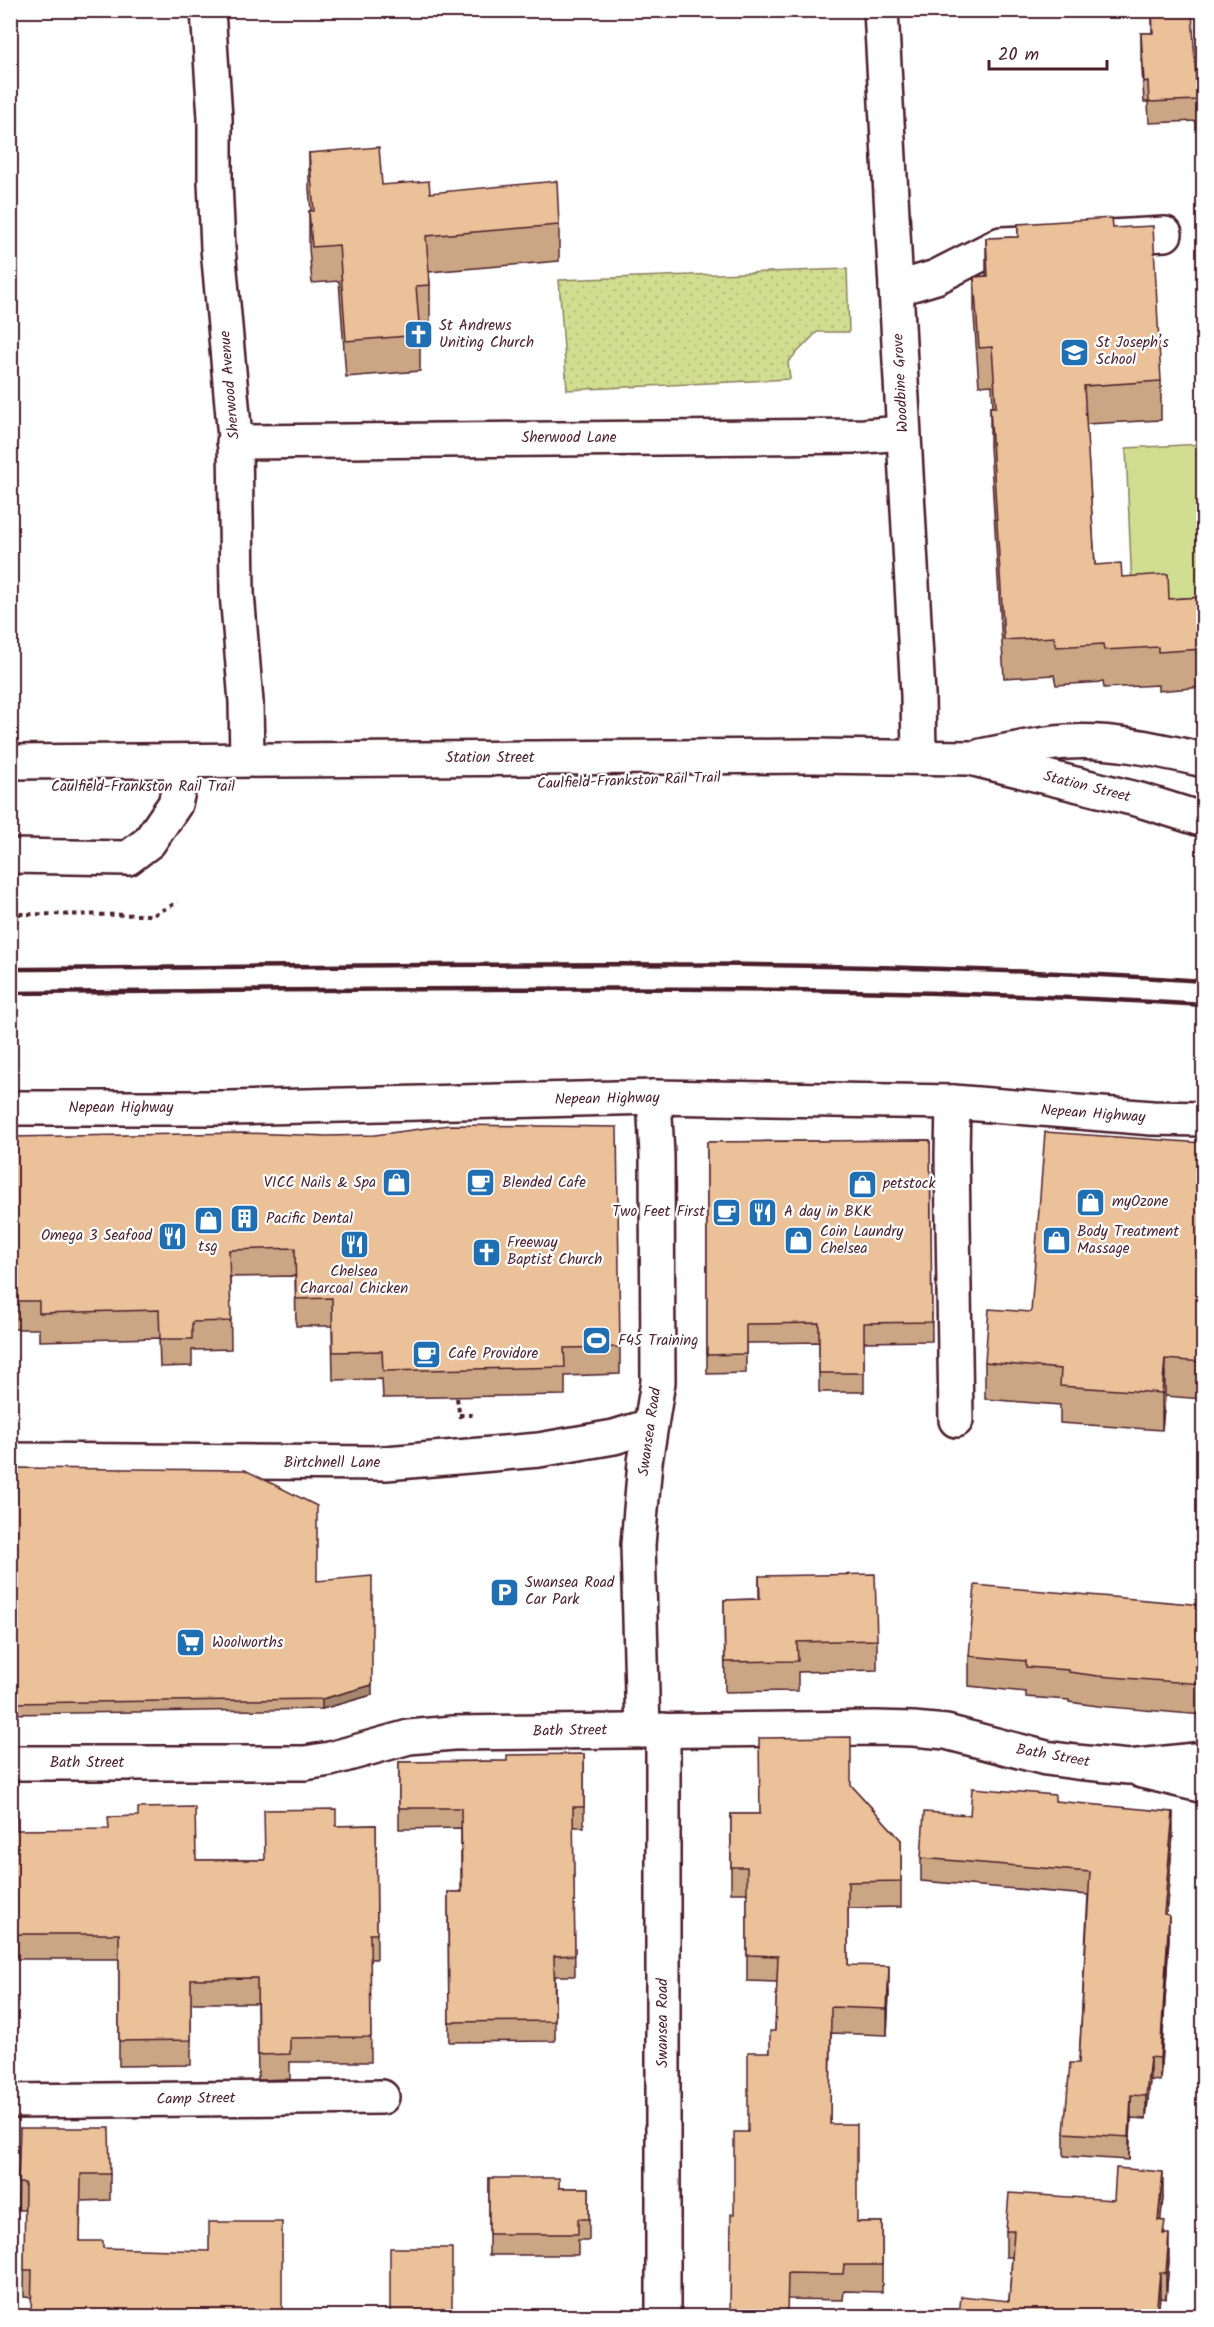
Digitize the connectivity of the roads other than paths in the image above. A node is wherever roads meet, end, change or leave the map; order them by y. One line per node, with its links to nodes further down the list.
1 (208, 10): 6 (main road, Sherwood Avenue)
2 (881, 10): 4 (main road, Woodbine Grove)
3 (1165, 234): 4 (main road)
4 (896, 289): 5 (main road, Woodbine Grove)
5 (903, 433): 6 (main road, Sherwood Lane); 9 (main road, Woodbine Grove)
6 (234, 442): 11 (main road, Sherwood Avenue)
7 (1146, 746): 8 (main road); 10 (main road, Station Street); 12 (main road, Station Street)
8 (1203, 750)
9 (919, 756): 10 (main road, Station Street); 11 (main road, Station Street)
10 (970, 758): 15 (main road, Station Street)
11 (248, 759): 14 (main road, Station Street)
12 (1203, 760)
13 (10, 762): 14 (main road, Station Street)
14 (185, 762): 16 (main road)
15 (1203, 820)
16 (10, 856)
17 (654, 1097): 18 (main road, Nepean Highway); 19 (main road, Nepean Highway); 22 (main road, Swansea Road)
18 (953, 1102): 20 (main road, Nepean Highway); 21 (main road)
19 (10, 1108)
20 (1203, 1119)
21 (956, 1420)
22 (650, 1426): 23 (main road, Birtchnell Lane); 24 (main road, Swansea Road)
23 (10, 1460)
24 (653, 1730): 26 (main road, Bath Street); 27 (main road, Bath Street); 31 (main road, Swansea Road)
25 (1203, 1759): 27 (main road, Bath Street)
26 (10, 1763)
27 (1129, 1767): 28 (main road, Bath Street)
28 (1203, 1786)
29 (382, 2097): 30 (main road, Camp Street)
30 (10, 2101)
31 (663, 2316)

